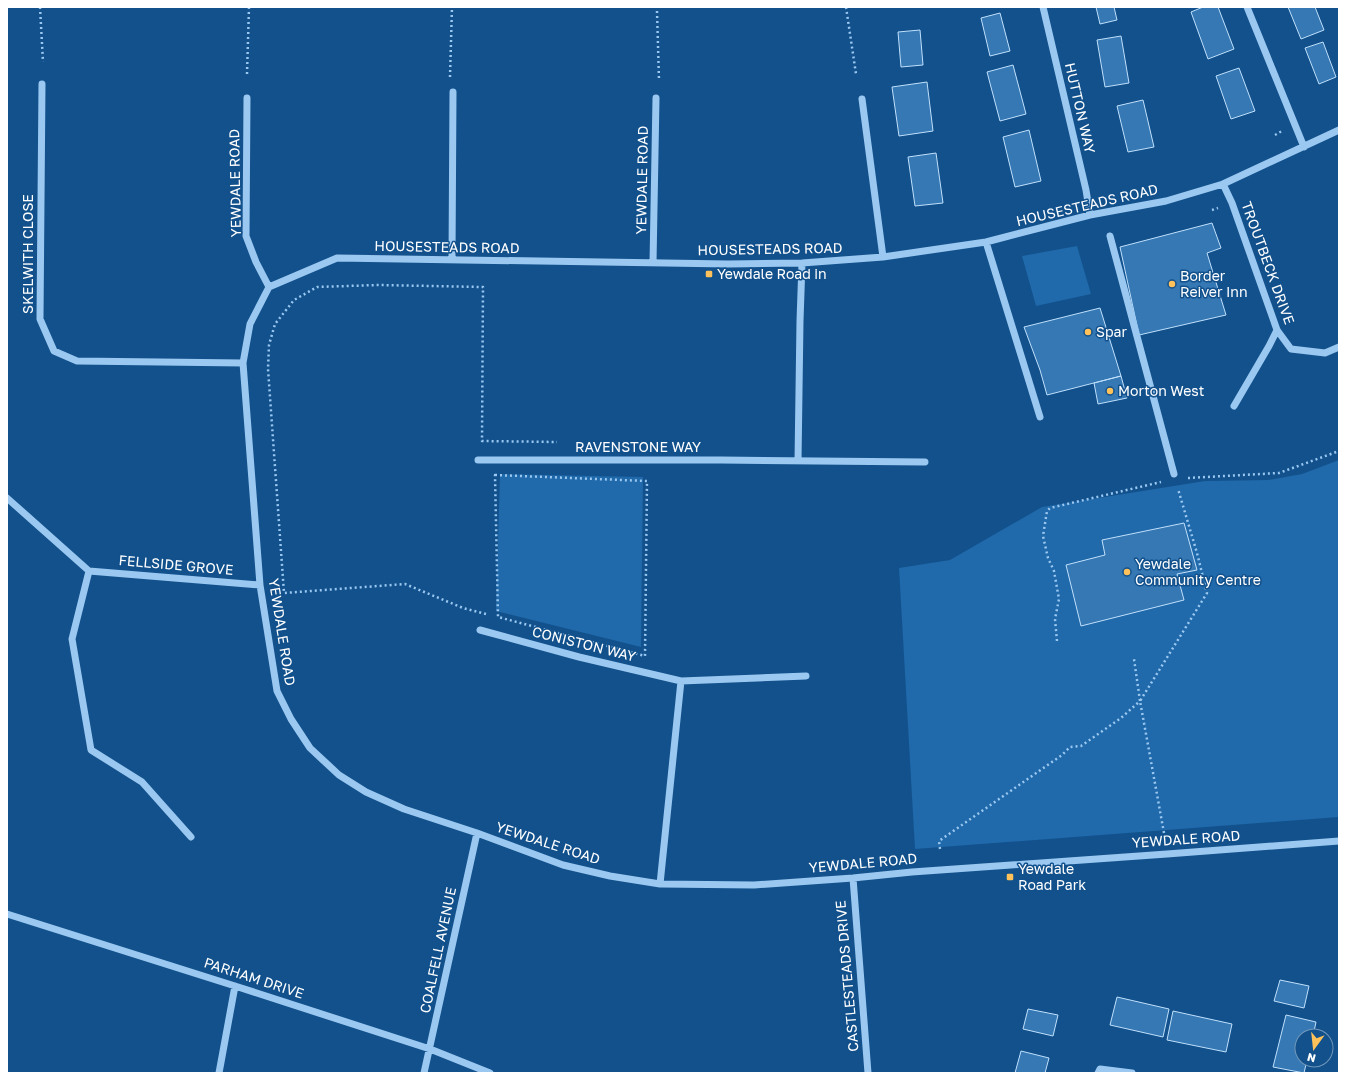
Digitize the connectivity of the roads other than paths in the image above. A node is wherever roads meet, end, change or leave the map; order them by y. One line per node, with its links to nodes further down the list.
1 (1043, 7): 11 (street, HUTTON WAY)
2 (1247, 7): 9 (street)
3 (42, 84): 21 (street, SKELWITH CLOSE)
4 (453, 92): 15 (street)
5 (247, 98): 18 (street, YEWDALE ROAD)
6 (656, 98): 16 (street, YEWDALE ROAD)
7 (862, 99): 14 (street)
8 (1339, 130): 9 (street, HOUSESTEADS ROAD)
9 (1304, 147): 10 (street, HOUSESTEADS ROAD)
10 (1223, 184): 11 (street, HOUSESTEADS ROAD); 19 (street, TROUTBECK DRIVE)
11 (1090, 215): 13 (street, HOUSESTEADS ROAD)
12 (1110, 236): 27 (street)
13 (986, 242): 14 (street, HOUSESTEADS ROAD); 23 (street)
14 (884, 257): 17 (street, HOUSESTEADS ROAD)
15 (452, 260): 16 (street, HOUSESTEADS ROAD); 18 (street, HOUSESTEADS ROAD)
16 (654, 263): 17 (street, HOUSESTEADS ROAD)
17 (802, 263): 25 (street)
18 (269, 287): 21 (street)
19 (1277, 330): 20 (street, TROUTBECK DRIVE); 22 (street)
20 (1339, 347)
21 (243, 363): 30 (street, YEWDALE ROAD)
22 (1234, 406)
23 (1040, 417)
24 (478, 460): 25 (street, RAVENSTONE WAY)
25 (798, 461): 26 (street, RAVENSTONE WAY)
26 (925, 462)
27 (1175, 476)
28 (7, 498): 29 (street)
29 (89, 571): 30 (street, FELLSIDE GROVE); 35 (street)
30 (260, 585): 34 (street, YEWDALE ROAD)
31 (480, 630): 33 (street, CONISTON WAY)
32 (806, 676): 33 (street, CONISTON WAY)
33 (681, 681): 38 (street)
34 (477, 833): 38 (street, YEWDALE ROAD); 41 (street, COALFELL AVENUE)
35 (191, 837)
36 (1339, 841): 37 (street, YEWDALE ROAD)
37 (853, 878): 38 (street, YEWDALE ROAD); 45 (street, CASTLESTEADS DRIVE)
38 (660, 884)
39 (7, 914): 40 (street, PARHAM DRIVE)
40 (235, 986): 41 (street, PARHAM DRIVE); 42 (street)
41 (430, 1049): 43 (street, COALFELL AVENUE); 44 (street, PARHAM DRIVE)
42 (219, 1073)
43 (424, 1073)
44 (490, 1073)
45 (868, 1073)
46 (1098, 1073): 47 (street)
47 (1132, 1073)

